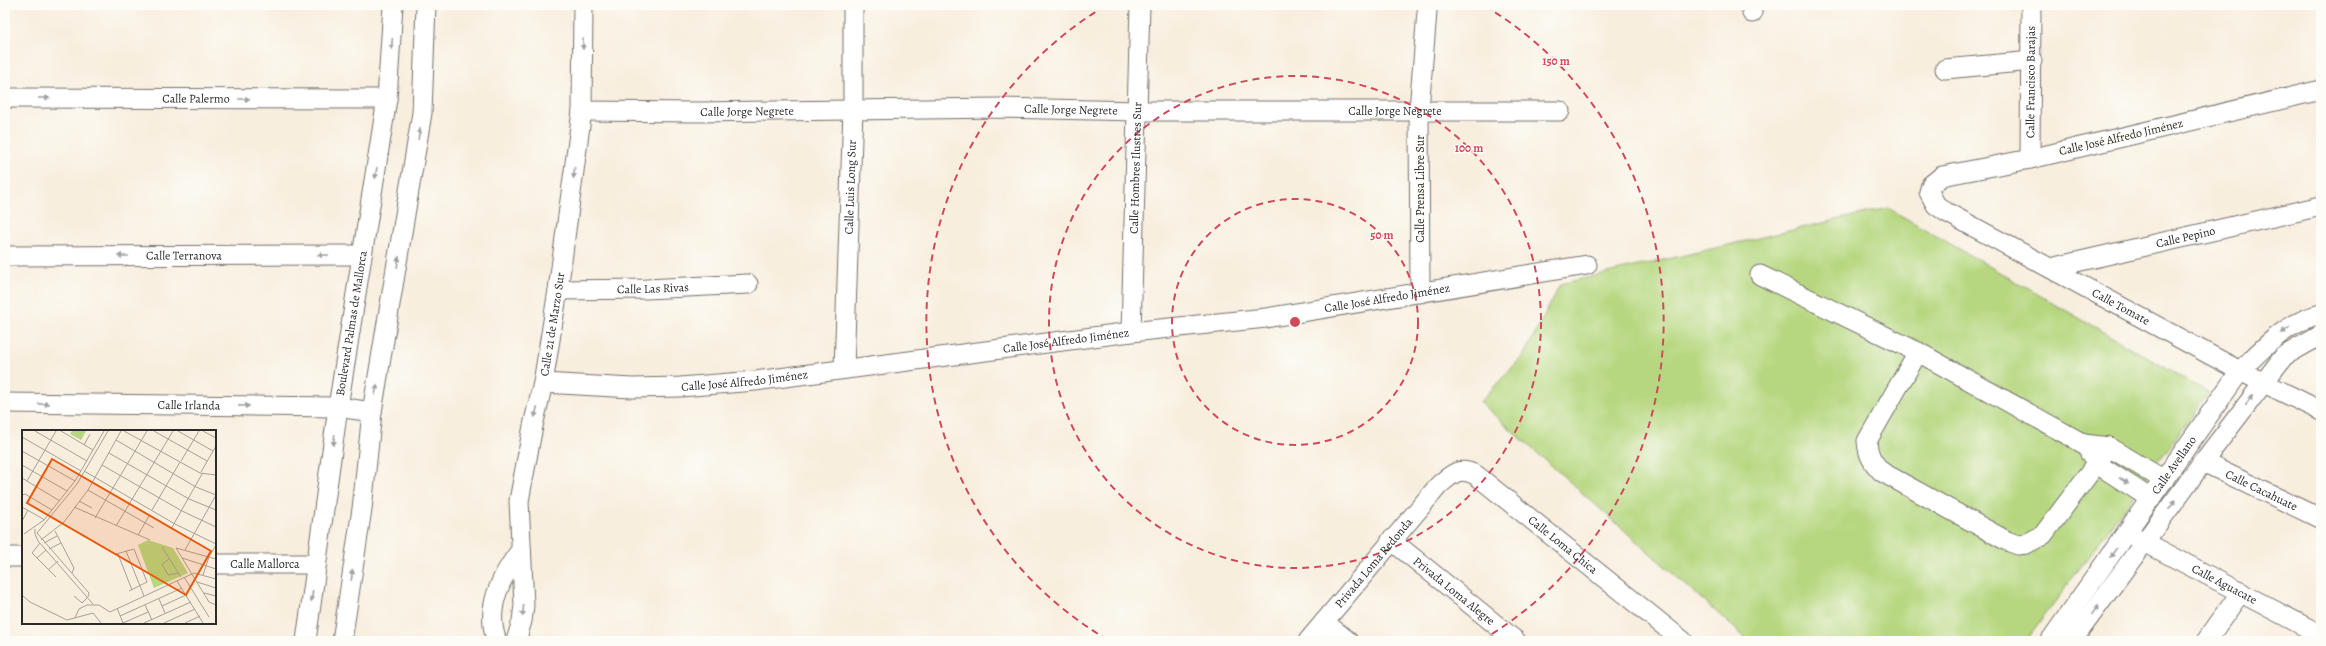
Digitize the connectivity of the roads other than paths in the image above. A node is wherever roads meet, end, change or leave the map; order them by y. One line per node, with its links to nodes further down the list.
1 (393, 5): 12 (street, Boulevard Palmas de Mallorca, one-way to 12)
2 (426, 5): 40 (street, one-way to 2)
3 (583, 5): 15 (street, Calle 21 de Marzo Sur, one-way to 15)
4 (853, 5): 13 (street, Calle Luis Long Sur)
5 (1140, 5): 16 (street, Calle Hombres Ilustres Sur)
6 (2031, 5): 8 (street, Calle Francisco Barajas)
7 (1427, 12): 14 (street, Calle Prensa Libre Sur)
8 (2032, 61): 9 (street); 18 (street, Calle Francisco Barajas)
9 (1945, 69)
10 (2321, 90): 18 (street, Calle José Alfredo Jiménez)
11 (5, 98): 12 (street, Calle Palermo, one-way to 12)
12 (387, 99): 21 (street, Boulevard Palmas de Mallorca, one-way to 21)
13 (853, 109): 15 (street, Calle Jorge Negrete); 16 (street, Calle Jorge Negrete); 33 (street, Calle Luis Long Sur)
14 (1419, 110): 16 (street, Calle Jorge Negrete); 17 (street, Calle Jorge Negrete); 28 (street, Calle Prensa Libre Sur)
15 (582, 111): 27 (street, Calle 21 de Marzo Sur, one-way to 27)
16 (1139, 111): 30 (street, Calle Hombres Ilustres Sur)
17 (1560, 111)
18 (2030, 159): 19 (street, Calle José Alfredo Jiménez)
19 (1929, 192): 24 (street, Calle Tomate)
20 (2321, 206): 24 (street, Calle Pepino)
21 (362, 255): 22 (street, Calle Terranova, one-way to 22); 38 (street, Boulevard Palmas de Mallorca)
22 (5, 256)
23 (1587, 265): 28 (street, Calle José Alfredo Jiménez)
24 (2050, 268): 34 (street, Calle Tomate)
25 (1760, 275): 32 (street)
26 (748, 284): 27 (street, Calle Las Rivas)
27 (558, 290): 36 (street, Calle 21 de Marzo Sur)
28 (1420, 293): 30 (street, Calle José Alfredo Jiménez)
29 (2321, 314): 34 (street, Calle Avellano, one-way to 34)
30 (1131, 332): 33 (street, Calle José Alfredo Jiménez)
31 (2321, 335): 35 (street, Calle Avellano)
32 (1918, 352): 41 (street); 44 (street)
33 (844, 369): 36 (street, Calle José Alfredo Jiménez)
34 (2240, 371): 35 (street, Calle Tomate); 45 (street, Calle Avellano)
35 (2263, 382): 39 (street, Calle Tomate); 43 (street, Calle Avellano, one-way to 35)
36 (543, 383): 52 (street, Calle 21 de Marzo Sur, one-way to 52)
37 (5, 403): 38 (street, Calle Irlanda, one-way to 38)
38 (338, 407): 40 (street, Calle Irlanda); 56 (street, Boulevard Palmas de Mallorca, one-way to 56)
39 (2321, 411)
40 (372, 412): 63 (street, one-way to 40)
41 (2084, 444): 42 (street); 44 (street)
42 (2109, 447): 44 (street); 45 (street)
43 (2203, 462): 48 (street, Calle Cacahuate); 51 (street, Calle Avellano, one-way to 43)
44 (2097, 464): 47 (street, one-way to 47)
45 (2164, 480): 47 (street, Calle Avellano)
46 (1439, 485): 50 (street, Privada Loma Redonda); 69 (street, Calle Loma Chica)
47 (2151, 499): 49 (street, Calle Avellano)
48 (2321, 520)
49 (2127, 534): 51 (street, Calle Aguacate); 70 (street, Calle Avellano, one-way to 70)
50 (1391, 540): 60 (street, Privada Loma Redonda); 68 (street, Privada Loma Alegre)
51 (2145, 542): 59 (street, Calle Aguacate); 71 (street, Calle Avellano, one-way to 51)
52 (521, 550): 57 (street); 58 (street, Calle 21 de Marzo Sur)
53 (5, 556): 54 (street)
54 (22, 557)
55 (216, 564): 56 (street, Calle Mallorca)
56 (316, 564): 62 (street, Boulevard Palmas de Mallorca, one-way to 62)
57 (500, 582): 58 (street); 64 (street)
58 (523, 586): 65 (street, Calle 21 de Marzo Sur, one-way to 65)
59 (2241, 592): 61 (street, Calle Aguacate); 72 (street)
60 (1324, 622): 66 (street, Privada Loma Redonda); 67 (street)
61 (2321, 635)
62 (306, 641)
63 (342, 641)
64 (497, 641)
65 (516, 641)
66 (1308, 641)
67 (1348, 641)
68 (1516, 641)
69 (1683, 641)
70 (2050, 641)
71 (2072, 641)
72 (2206, 641)

